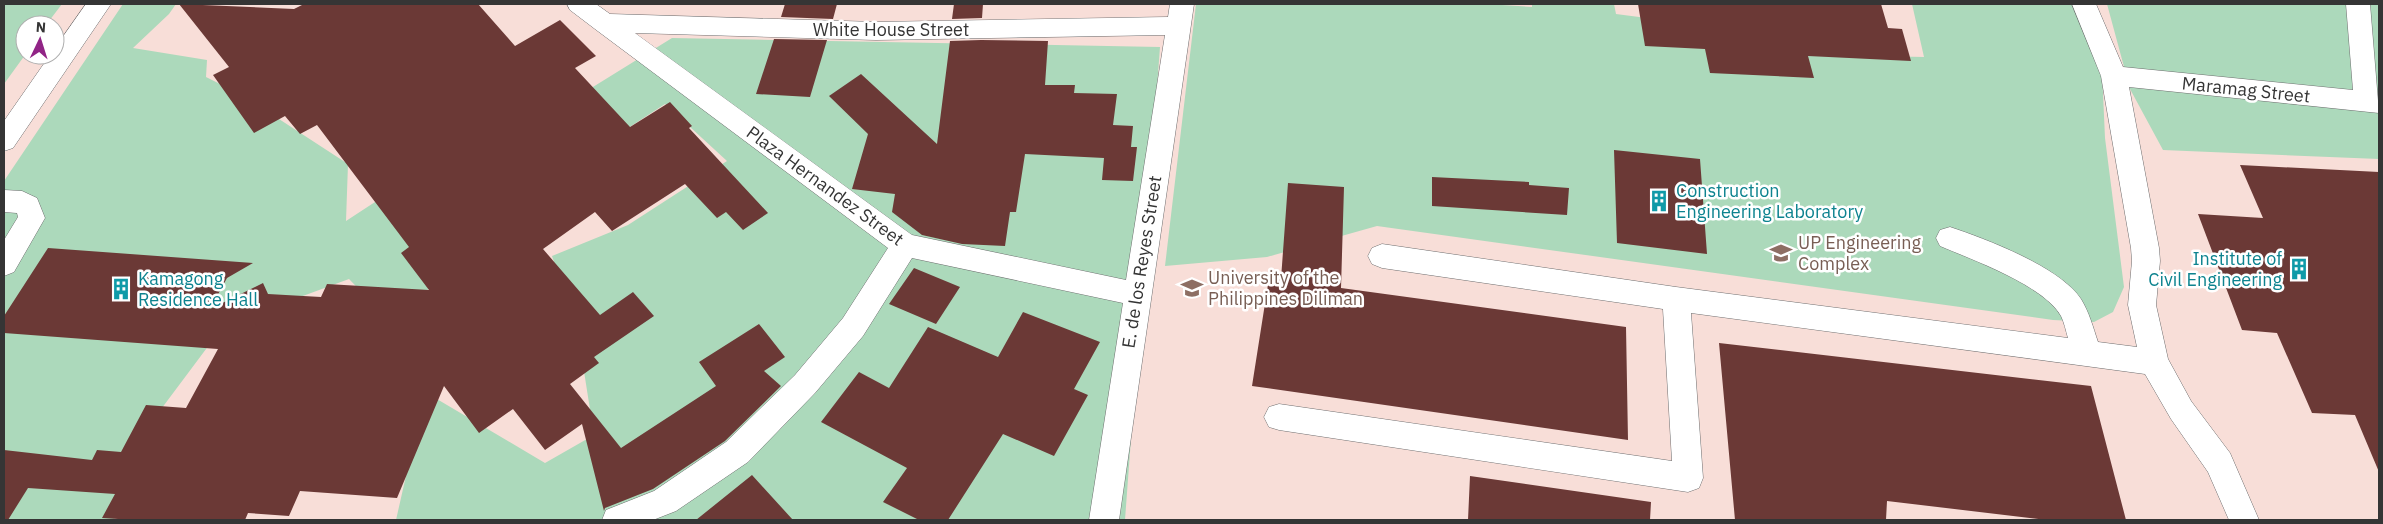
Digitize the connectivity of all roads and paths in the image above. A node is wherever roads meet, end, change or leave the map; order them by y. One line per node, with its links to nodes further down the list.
1 (99, 4): 9 (street)
2 (578, 4): 6 (street, Plaza Hernandez Street)
3 (2084, 4): 7 (street)
4 (2358, 4): 8 (street)
5 (1180, 15): 6 (street, White House Street); 15 (street, E. de los Reyes Street)
6 (604, 23): 12 (street, Plaza Hernandez Street)
7 (2114, 76): 8 (street, Maramag Street); 18 (street)
8 (2373, 103)
9 (4, 141)
10 (4, 201): 14 (street)
11 (1950, 238): 17 (street)
12 (905, 245): 15 (street, Plaza Hernandez Street); 20 (street)
13 (1382, 256): 16 (street)
14 (4, 264)
15 (1138, 294): 21 (street, E. de los Reyes Street)
16 (1676, 299): 17 (street); 19 (street)
17 (2088, 353): 18 (street)
18 (2154, 362): 22 (street)
19 (1279, 417)
20 (617, 520)
21 (1104, 520)
22 (2244, 520)

